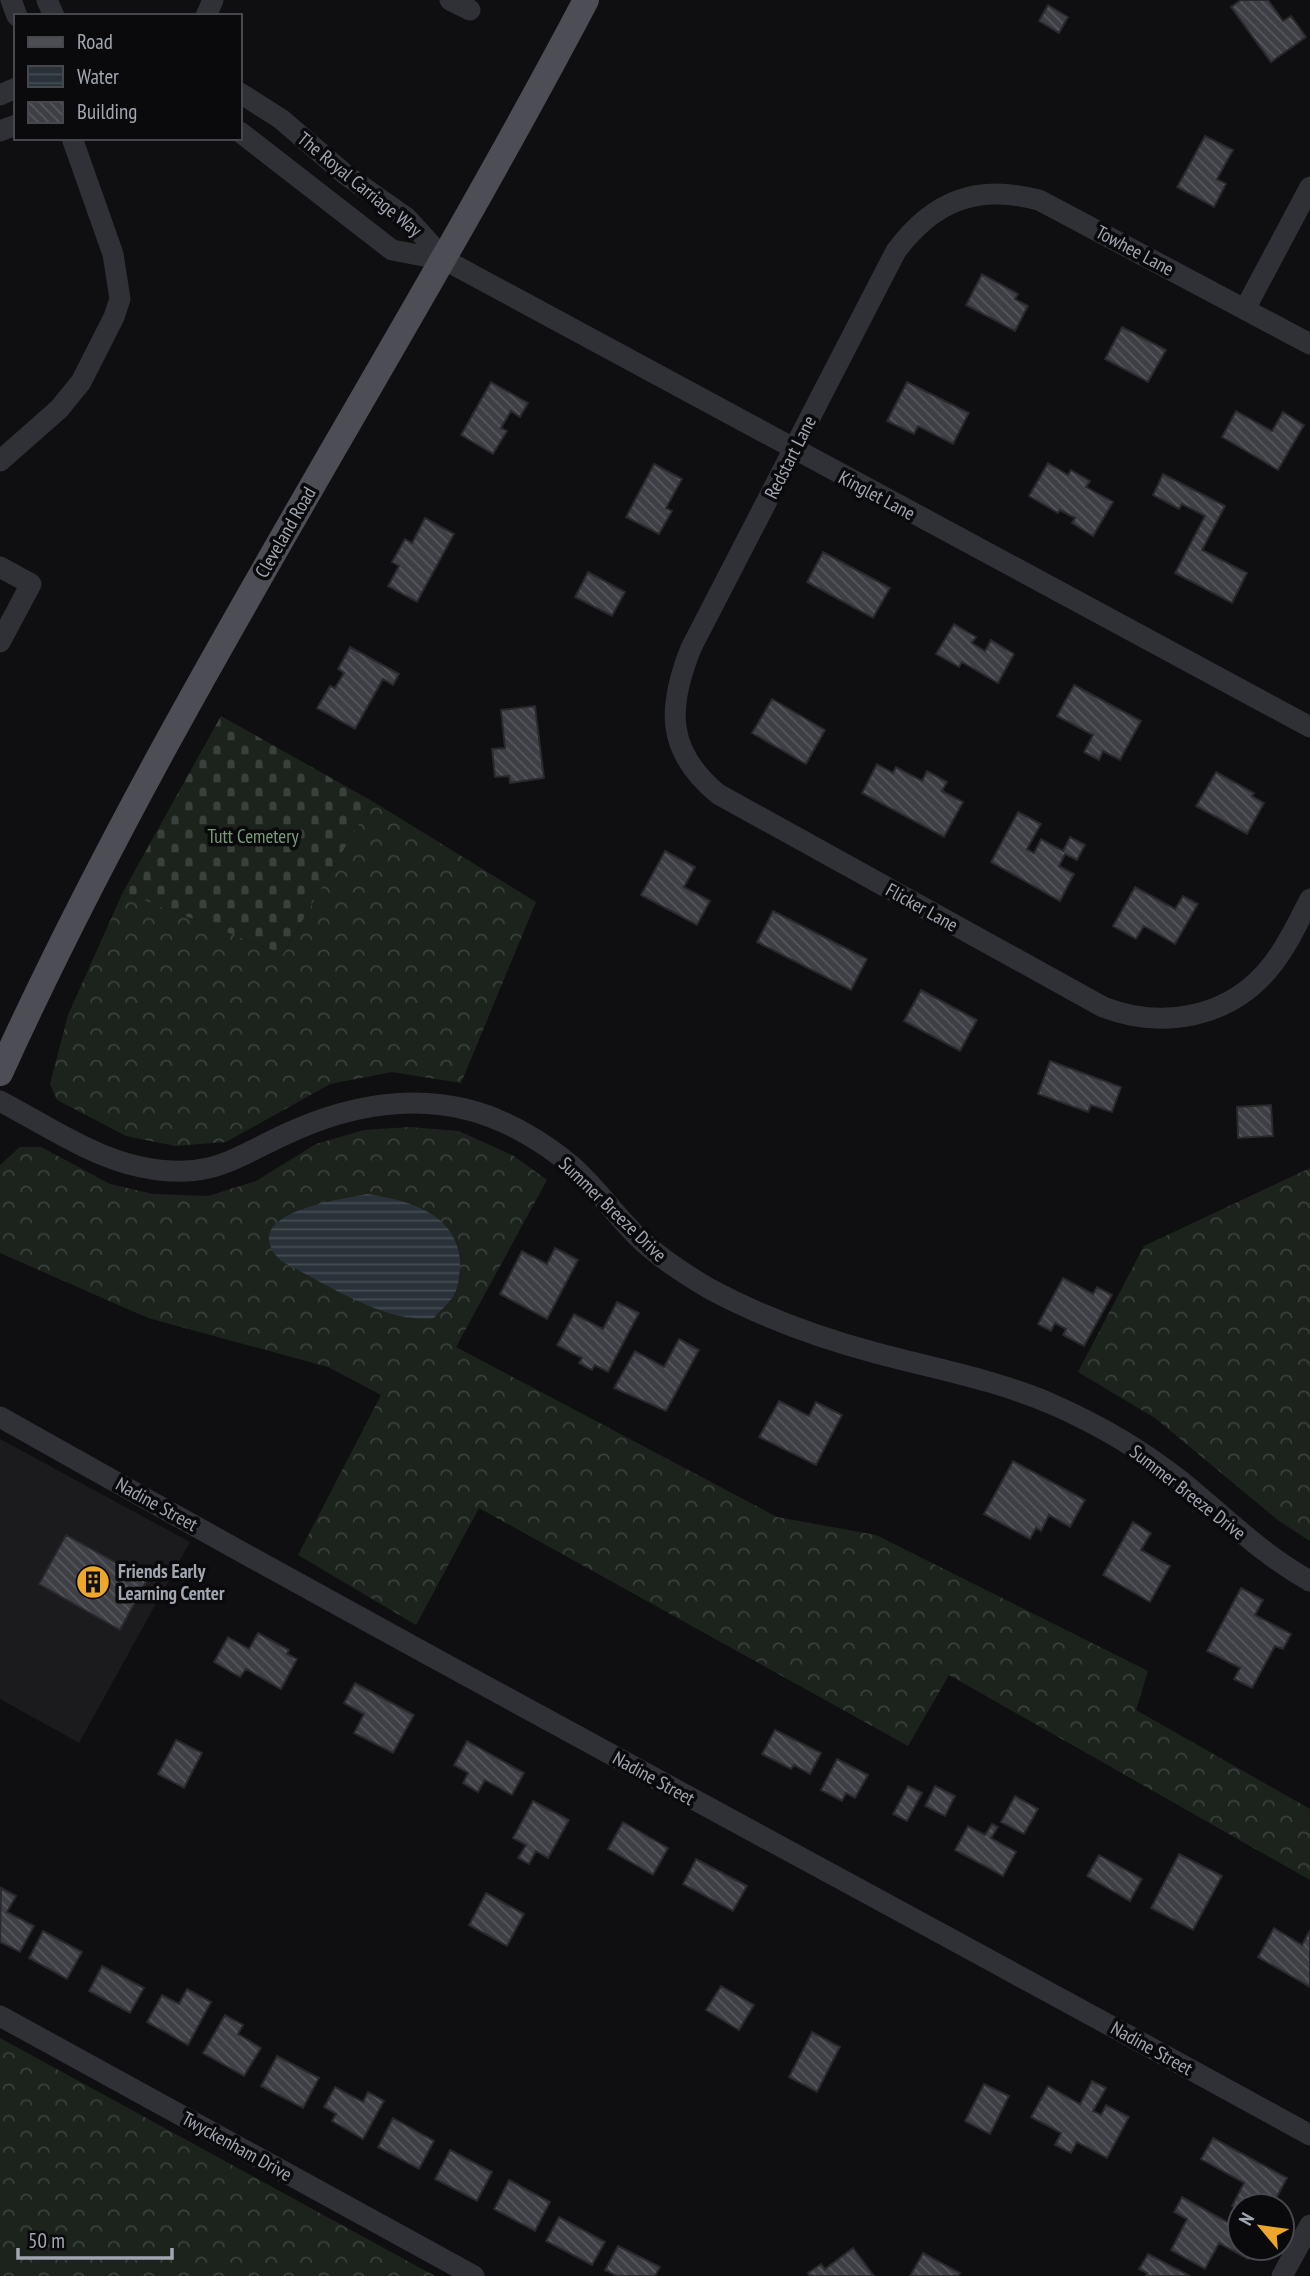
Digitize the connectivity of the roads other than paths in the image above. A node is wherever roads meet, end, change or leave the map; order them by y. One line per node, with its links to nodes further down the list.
1 (450, 0): 3 (street)
2 (586, 0): 9 (main road, Cleveland Road)
3 (470, 10)
4 (242, 94): 9 (street, The Royal Carriage Way)
5 (242, 134): 9 (street, The Royal Carriage Way)
6 (73, 140): 13 (street)
7 (1310, 187): 10 (street)
8 (950, 203): 10 (street, Towhee Lane); 12 (street, Redstart Lane)
9 (445, 260): 12 (street, Kinglet Lane); 19 (main road, Cleveland Road)
10 (1245, 309): 11 (street, Towhee Lane)
11 (1310, 344)
12 (793, 450): 16 (street, Kinglet Lane); 17 (street, Redstart Lane)
13 (0, 461)
14 (0, 566): 15 (street)
15 (0, 642)
16 (1310, 727)
17 (677, 736): 18 (street, Flicker Lane)
18 (1310, 900)
19 (0, 1073)
20 (0, 1101): 22 (street, Summer Breeze Drive)
21 (0, 1417): 24 (street, Nadine Street)
22 (1310, 1581)
23 (0, 2015): 26 (street, Twyckenham Drive)
24 (1310, 2135)
25 (1310, 2225): 27 (street)
26 (474, 2276)
27 (1282, 2276)

